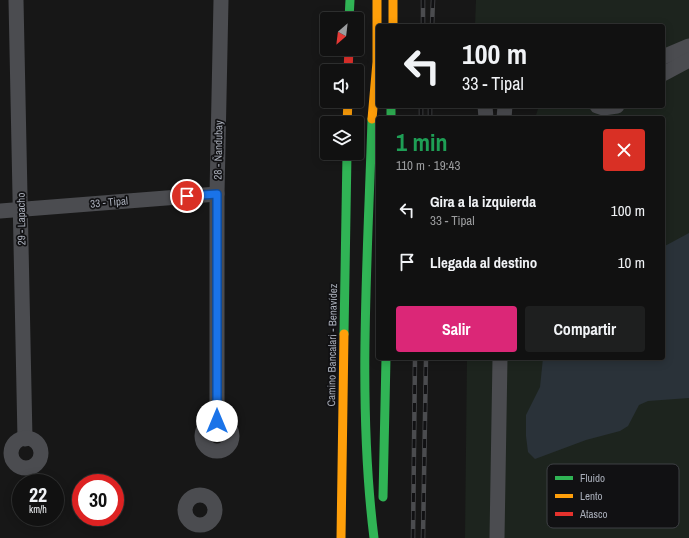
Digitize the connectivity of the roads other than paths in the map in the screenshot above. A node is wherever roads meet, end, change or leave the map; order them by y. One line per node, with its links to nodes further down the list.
1 (16, 0): 18 (street, 29 - Lapacho)
2 (221, 0): 17 (street, 28 - Ñandubay)
3 (350, 0): 6 (main road)
4 (377, 0): 7 (main road)
5 (393, 0): 8 (main road)
6 (349, 12)
7 (377, 24)
8 (393, 24)
9 (689, 46): 11 (street)
10 (367, 48): 15 (main road)
11 (665, 56)
12 (689, 60): 14 (street)
13 (376, 72): 15 (main road)
14 (665, 73)
15 (372, 110): 20 (main road)
16 (347, 160): 29 (main road, Camino Bancalari - Benavídez)
17 (217, 194): 18 (street, 33 - Tipal); 25 (street, 28 - Ñandubay)
18 (20, 210): 19 (street, 33 - Tipal); 26 (street, 29 - Lapacho)
19 (0, 211)
20 (374, 212): 21 (main road)
21 (374, 236): 24 (main road)
22 (386, 360): 28 (main road)
23 (500, 360): 31 (street)
24 (365, 372): 27 (main road); 30 (main road)
25 (217, 421)
26 (26, 439)
27 (357, 452)
28 (383, 505)
29 (341, 538)
30 (374, 538)
31 (497, 538)

